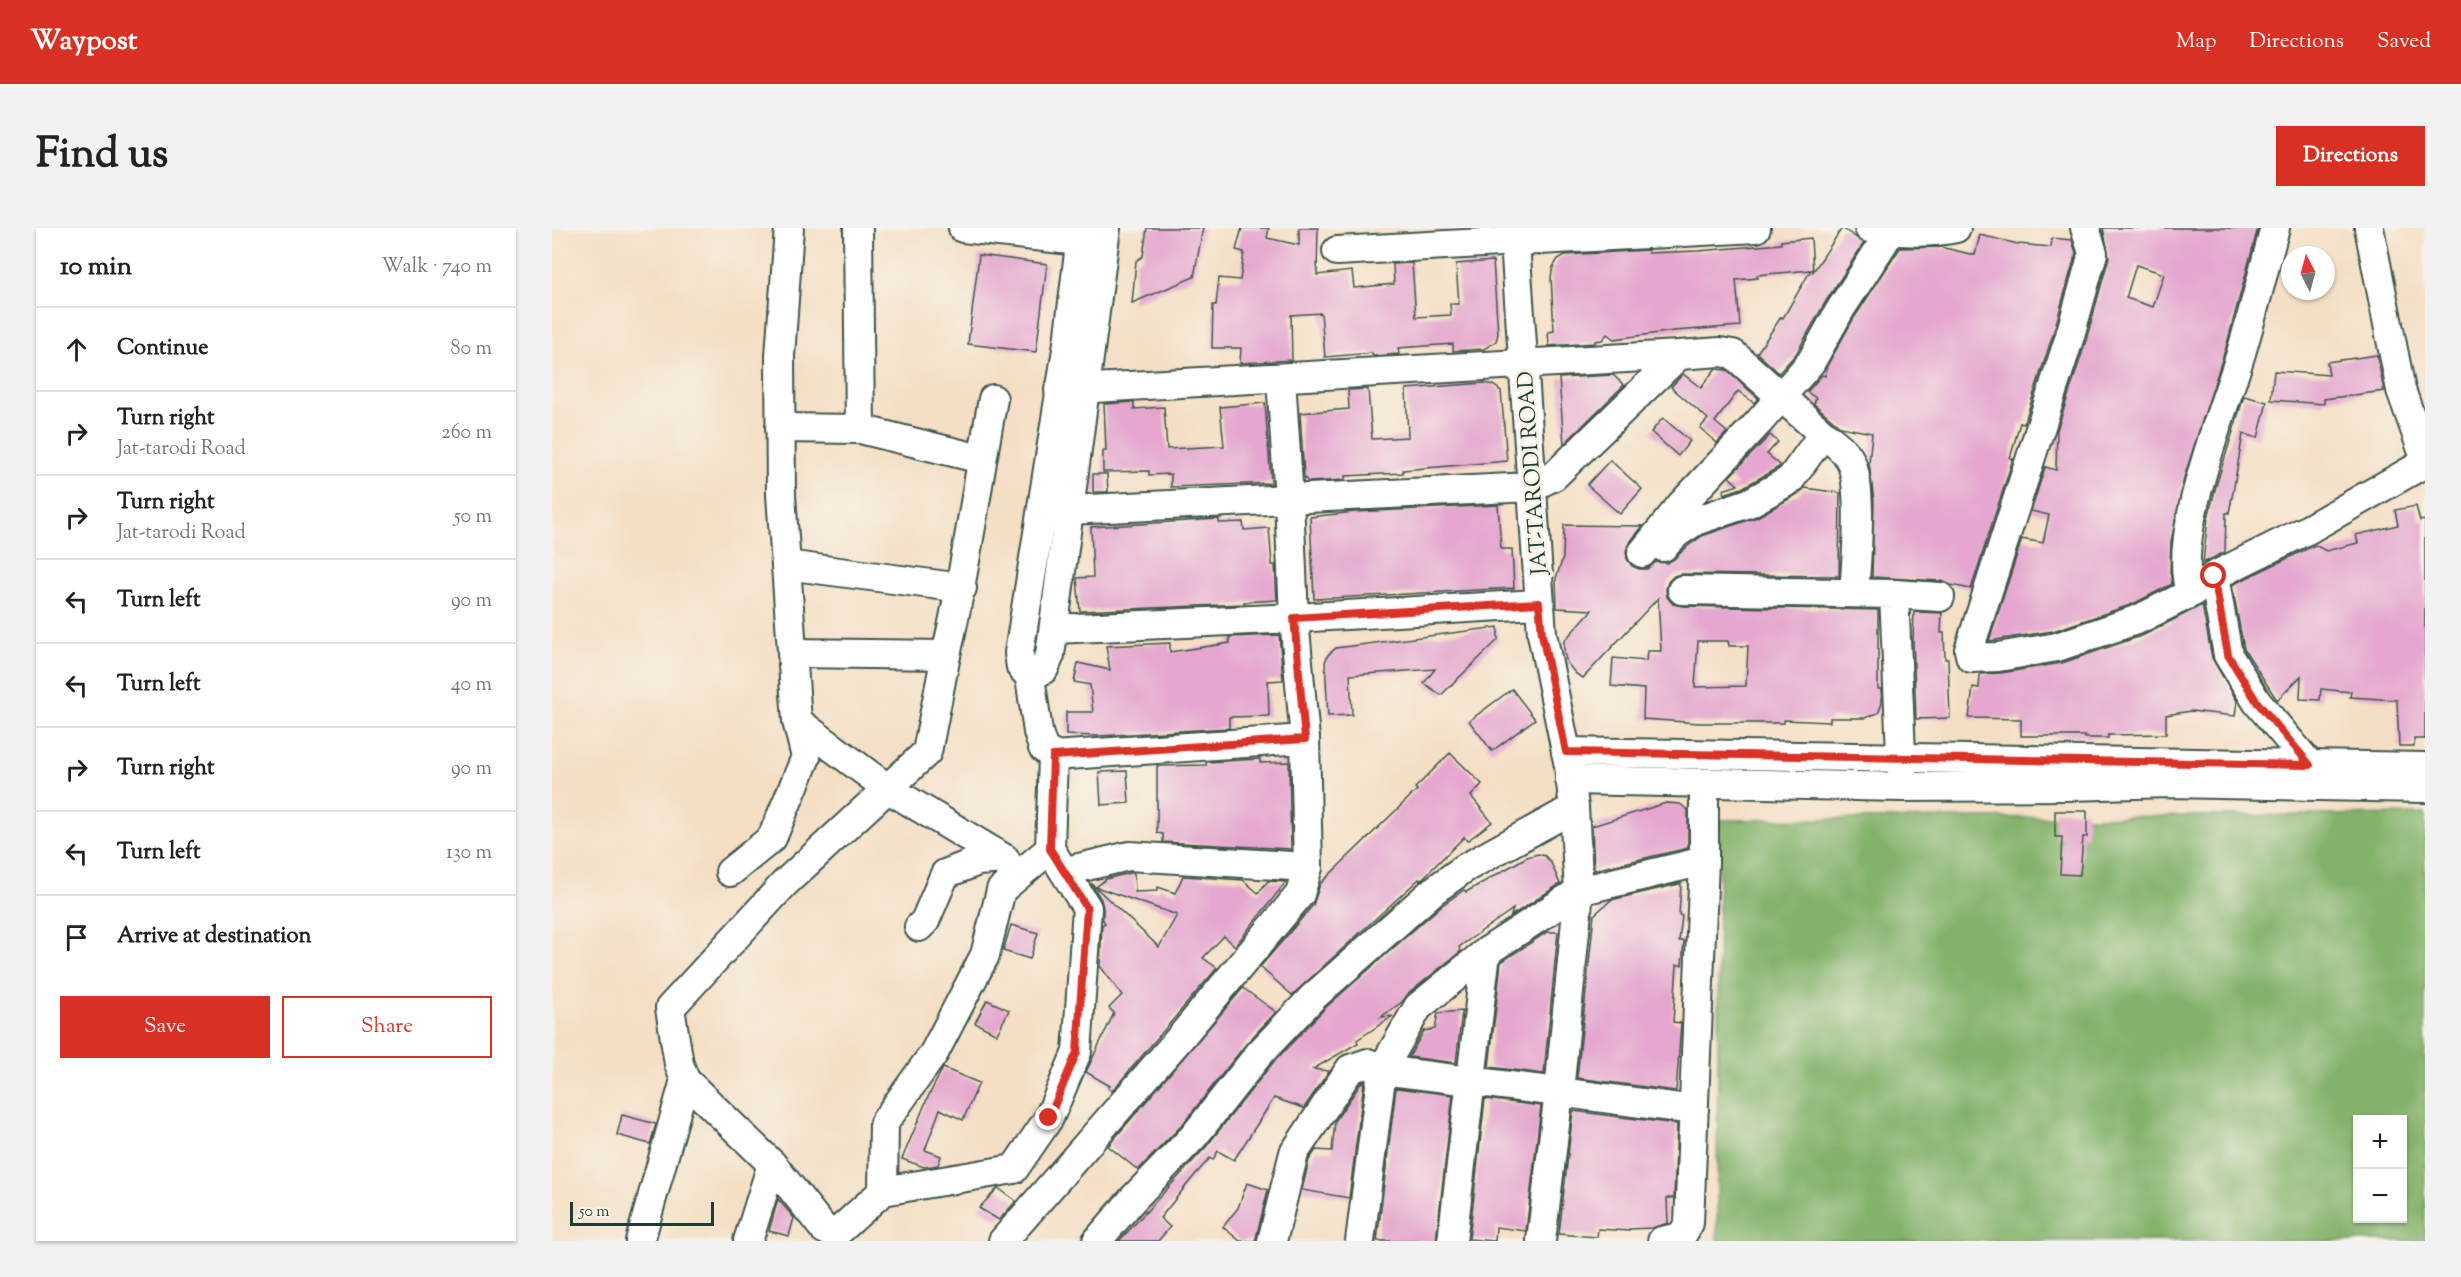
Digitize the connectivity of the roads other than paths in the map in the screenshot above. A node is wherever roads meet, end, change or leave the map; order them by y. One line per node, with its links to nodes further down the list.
1 (789, 228): 20 (street)
2 (858, 228): 21 (street)
3 (963, 228): 12 (street)
4 (1106, 228): 12 (street)
5 (1756, 228): 11 (street)
6 (1956, 228): 10 (street)
7 (2085, 228): 34 (street)
8 (2275, 228): 34 (street)
9 (2369, 228): 23 (street)
10 (1880, 230): 18 (street)
11 (1515, 235): 13 (street); 15 (street, JAT-TARODI ROAD)
12 (1088, 242): 17 (street)
13 (1336, 251)
14 (1679, 355): 15 (street); 18 (street); 26 (street)
15 (1524, 363): 16 (street); 26 (street, JAT-TARODI ROAD)
16 (1281, 379): 17 (street); 27 (street)
17 (1072, 389): 28 (street); 42 (street)
18 (1782, 396): 22 (street); 22 (street)
19 (993, 399): 24 (street)
20 (780, 428): 21 (street); 29 (street)
21 (860, 429): 24 (street)
22 (1823, 434): 33 (street)
23 (2425, 458)
24 (981, 459): 31 (street)
25 (2425, 463): 30 (street)
26 (1531, 487): 27 (street); 37 (street, JAT-TARODI ROAD)
27 (1289, 499): 28 (street); 38 (street)
28 (1069, 510): 39 (street)
29 (786, 565): 31 (street); 40 (street)
30 (2214, 576): 34 (street); 47 (street)
31 (962, 588): 41 (street)
32 (1682, 590): 33 (street)
33 (1854, 593): 35 (street)
34 (2191, 593)
35 (1894, 594): 36 (street); 46 (street)
36 (1940, 597)
37 (1539, 603): 38 (street); 48 (street, JAT-TARODI ROAD)
38 (1294, 618): 39 (street); 44 (street)
39 (1054, 629): 42 (street)
40 (792, 653): 41 (street); 43 (street)
41 (946, 655): 52 (street)
42 (1030, 677): 45 (street)
43 (797, 721): 52 (street); 59 (street)
44 (1305, 739): 45 (street); 57 (street)
45 (1053, 756): 55 (street)
46 (1901, 759): 47 (street); 48 (street); 51 (street)
47 (2310, 765): 49 (street)
48 (1568, 766): 50 (street); 54 (street, JAT-TARODI ROAD)
49 (2425, 767)
50 (1704, 783): 51 (street); 56 (street)
51 (1902, 787): 53 (street)
52 (888, 788): 58 (street); 64 (street)
53 (2425, 788)
54 (1574, 808): 60 (street, JAT-TARODI ROAD); 73 (street)
55 (1058, 860): 57 (street); 58 (street); 69 (street)
56 (1704, 861): 60 (street); 67 (street)
57 (1308, 867): 72 (street)
58 (1009, 869): 61 (street); 69 (street)
59 (730, 872)
60 (1579, 891): 62 (street); 66 (street, JAT-TARODI ROAD)
61 (919, 927)
62 (1486, 952): 63 (street); 65 (street)
63 (1382, 1070): 65 (street); 74 (street); 75 (street)
64 (685, 1080): 68 (street); 70 (street)
65 (1469, 1082): 66 (street); 76 (street)
66 (1559, 1092): 67 (street); 77 (street, JAT-TARODI ROAD)
67 (1694, 1110): 78 (street)
68 (772, 1164): 69 (street); 71 (street)
69 (883, 1191)
70 (640, 1241)
71 (748, 1241)
72 (1003, 1241)
73 (1097, 1241)
74 (1272, 1241)
75 (1360, 1241)
76 (1452, 1241)
77 (1541, 1241)
78 (1662, 1241)

